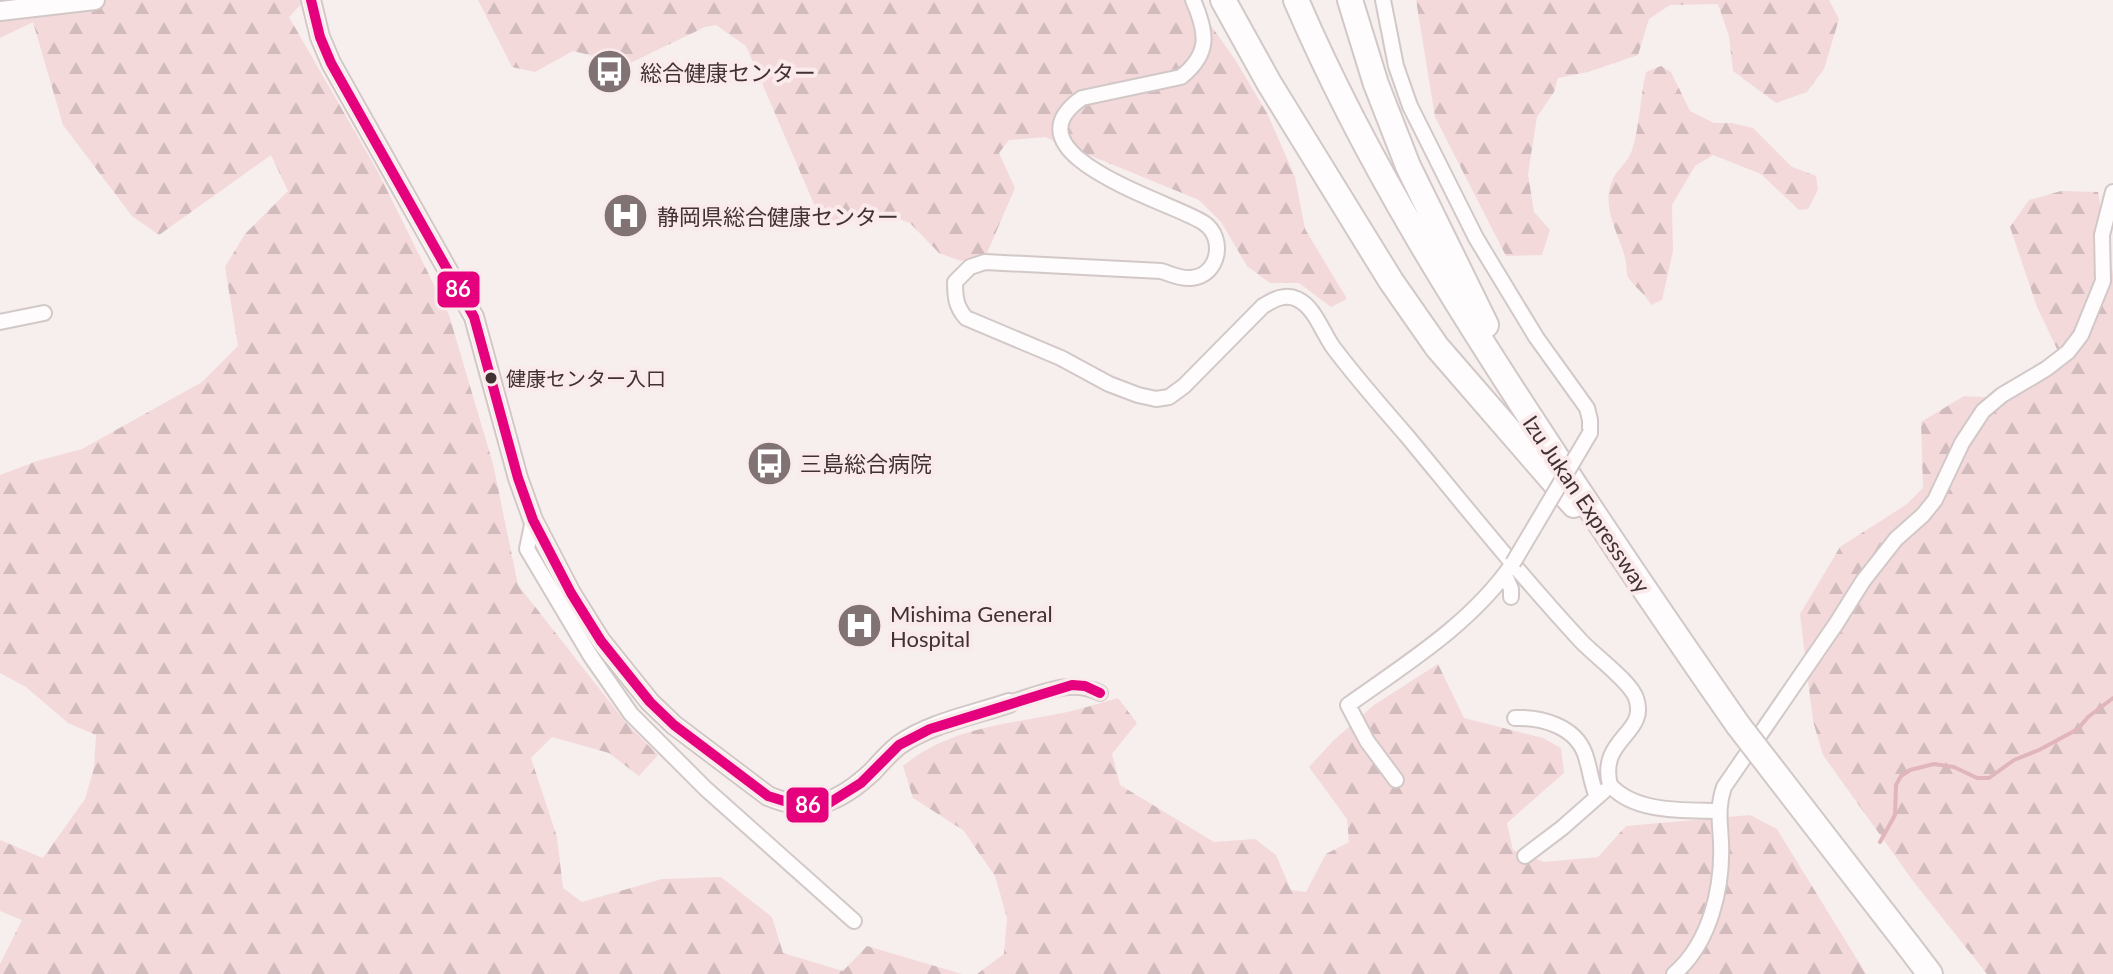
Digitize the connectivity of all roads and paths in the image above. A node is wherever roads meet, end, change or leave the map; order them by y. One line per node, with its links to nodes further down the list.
1 (95, 0): 8 (street)
2 (311, 0): 13 (street)
3 (1193, 0): 15 (street)
4 (1223, 0): 14 (highway)
5 (1296, 0): 12 (highway, Izu Jukan Expressway)
6 (1350, 0): 12 (highway)
7 (1383, 0): 15 (street, bridge)
8 (0, 11)
9 (2113, 192): 23 (street)
10 (44, 313): 11 (street)
11 (0, 322)
12 (1557, 458): 14 (highway, Izu Jukan Expressway)
13 (533, 520): 18 (street); 25 (street)
14 (1616, 550): 26 (highway, Izu Jukan Expressway, bridge)
15 (1509, 569): 16 (street); 20 (street); 21 (street)
16 (1511, 597)
17 (1100, 693): 18 (street)
18 (1009, 703)
19 (1515, 718): 22 (street)
20 (1396, 780)
21 (1610, 785): 22 (street); 23 (street)
22 (1597, 797): 24 (street)
23 (1718, 811): 27 (street)
24 (1525, 856)
25 (854, 921)
26 (1928, 972)
27 (1674, 974)

